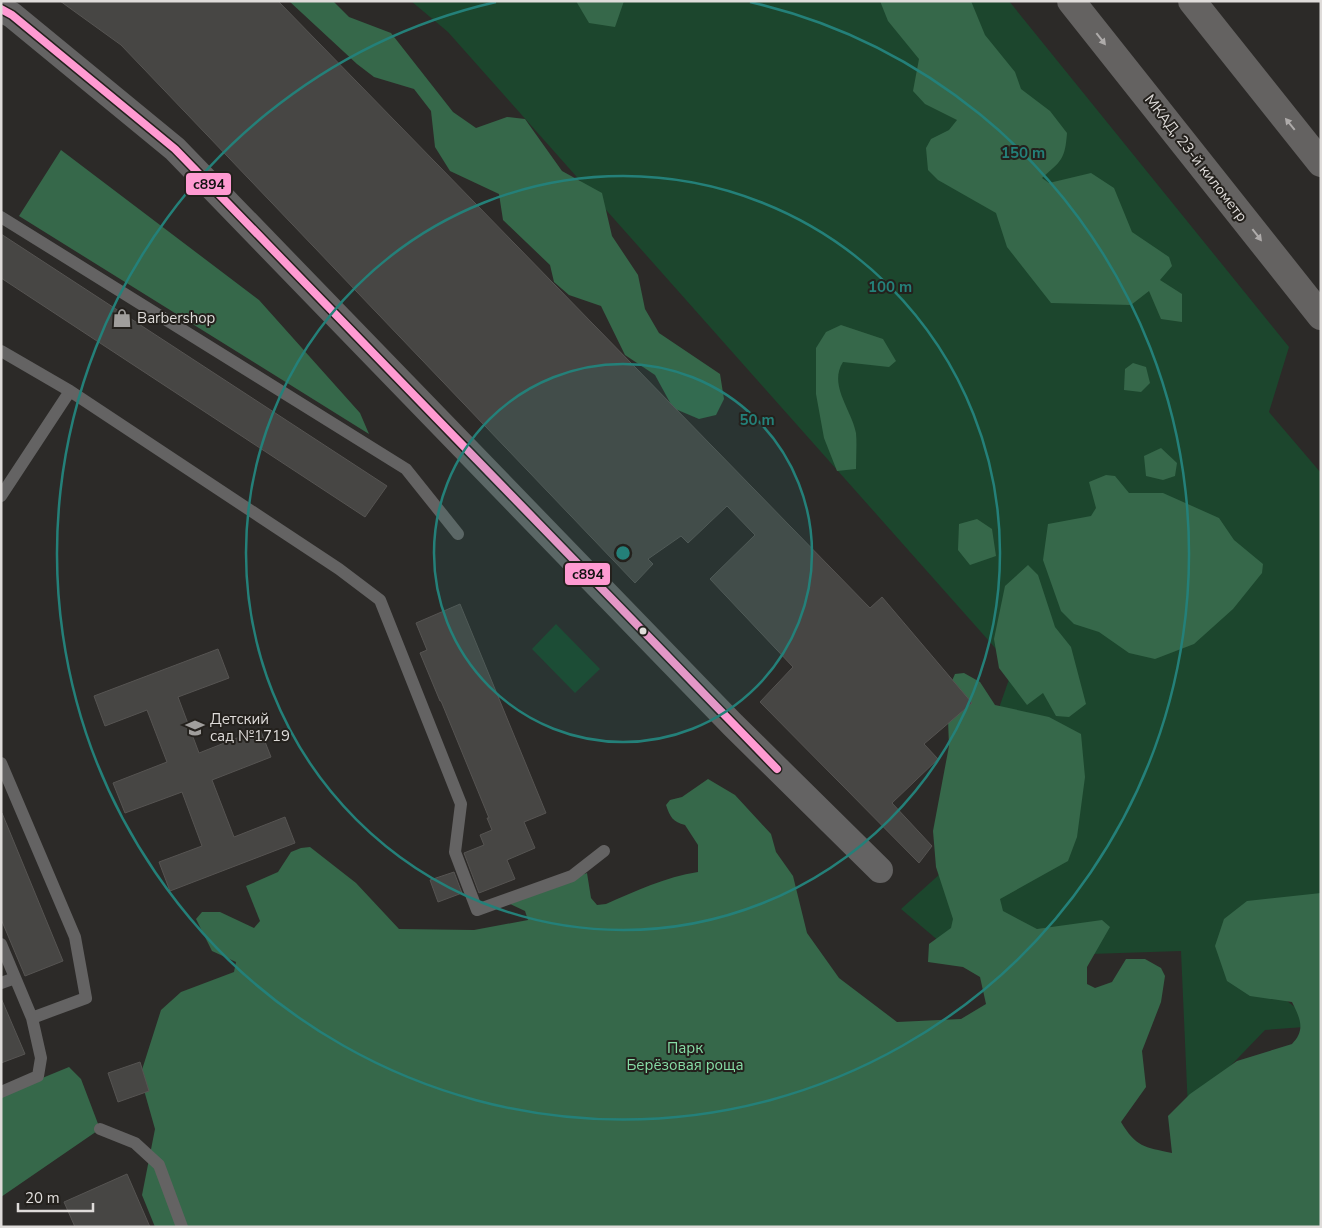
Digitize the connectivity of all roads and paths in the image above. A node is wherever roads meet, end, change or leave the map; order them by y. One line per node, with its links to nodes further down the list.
1 (1071, 1): 6 (highway, МКАД, 23-й километр, one-way to 6)
2 (1192, 1): 4 (highway, one-way to 2)
3 (1, 9): 13 (street)
4 (1321, 162)
5 (1, 217): 10 (lane)
6 (1321, 316)
7 (1, 351): 8 (lane)
8 (70, 390): 9 (lane); 12 (lane)
9 (1, 496)
10 (458, 534)
11 (1, 764): 17 (lane)
12 (604, 851)
13 (880, 870)
14 (1, 944): 15 (lane)
15 (15, 978): 16 (lane); 17 (lane)
16 (1, 983)
17 (32, 1018): 18 (lane)
18 (1, 1092)
19 (100, 1129): 20 (lane)
20 (182, 1227)

